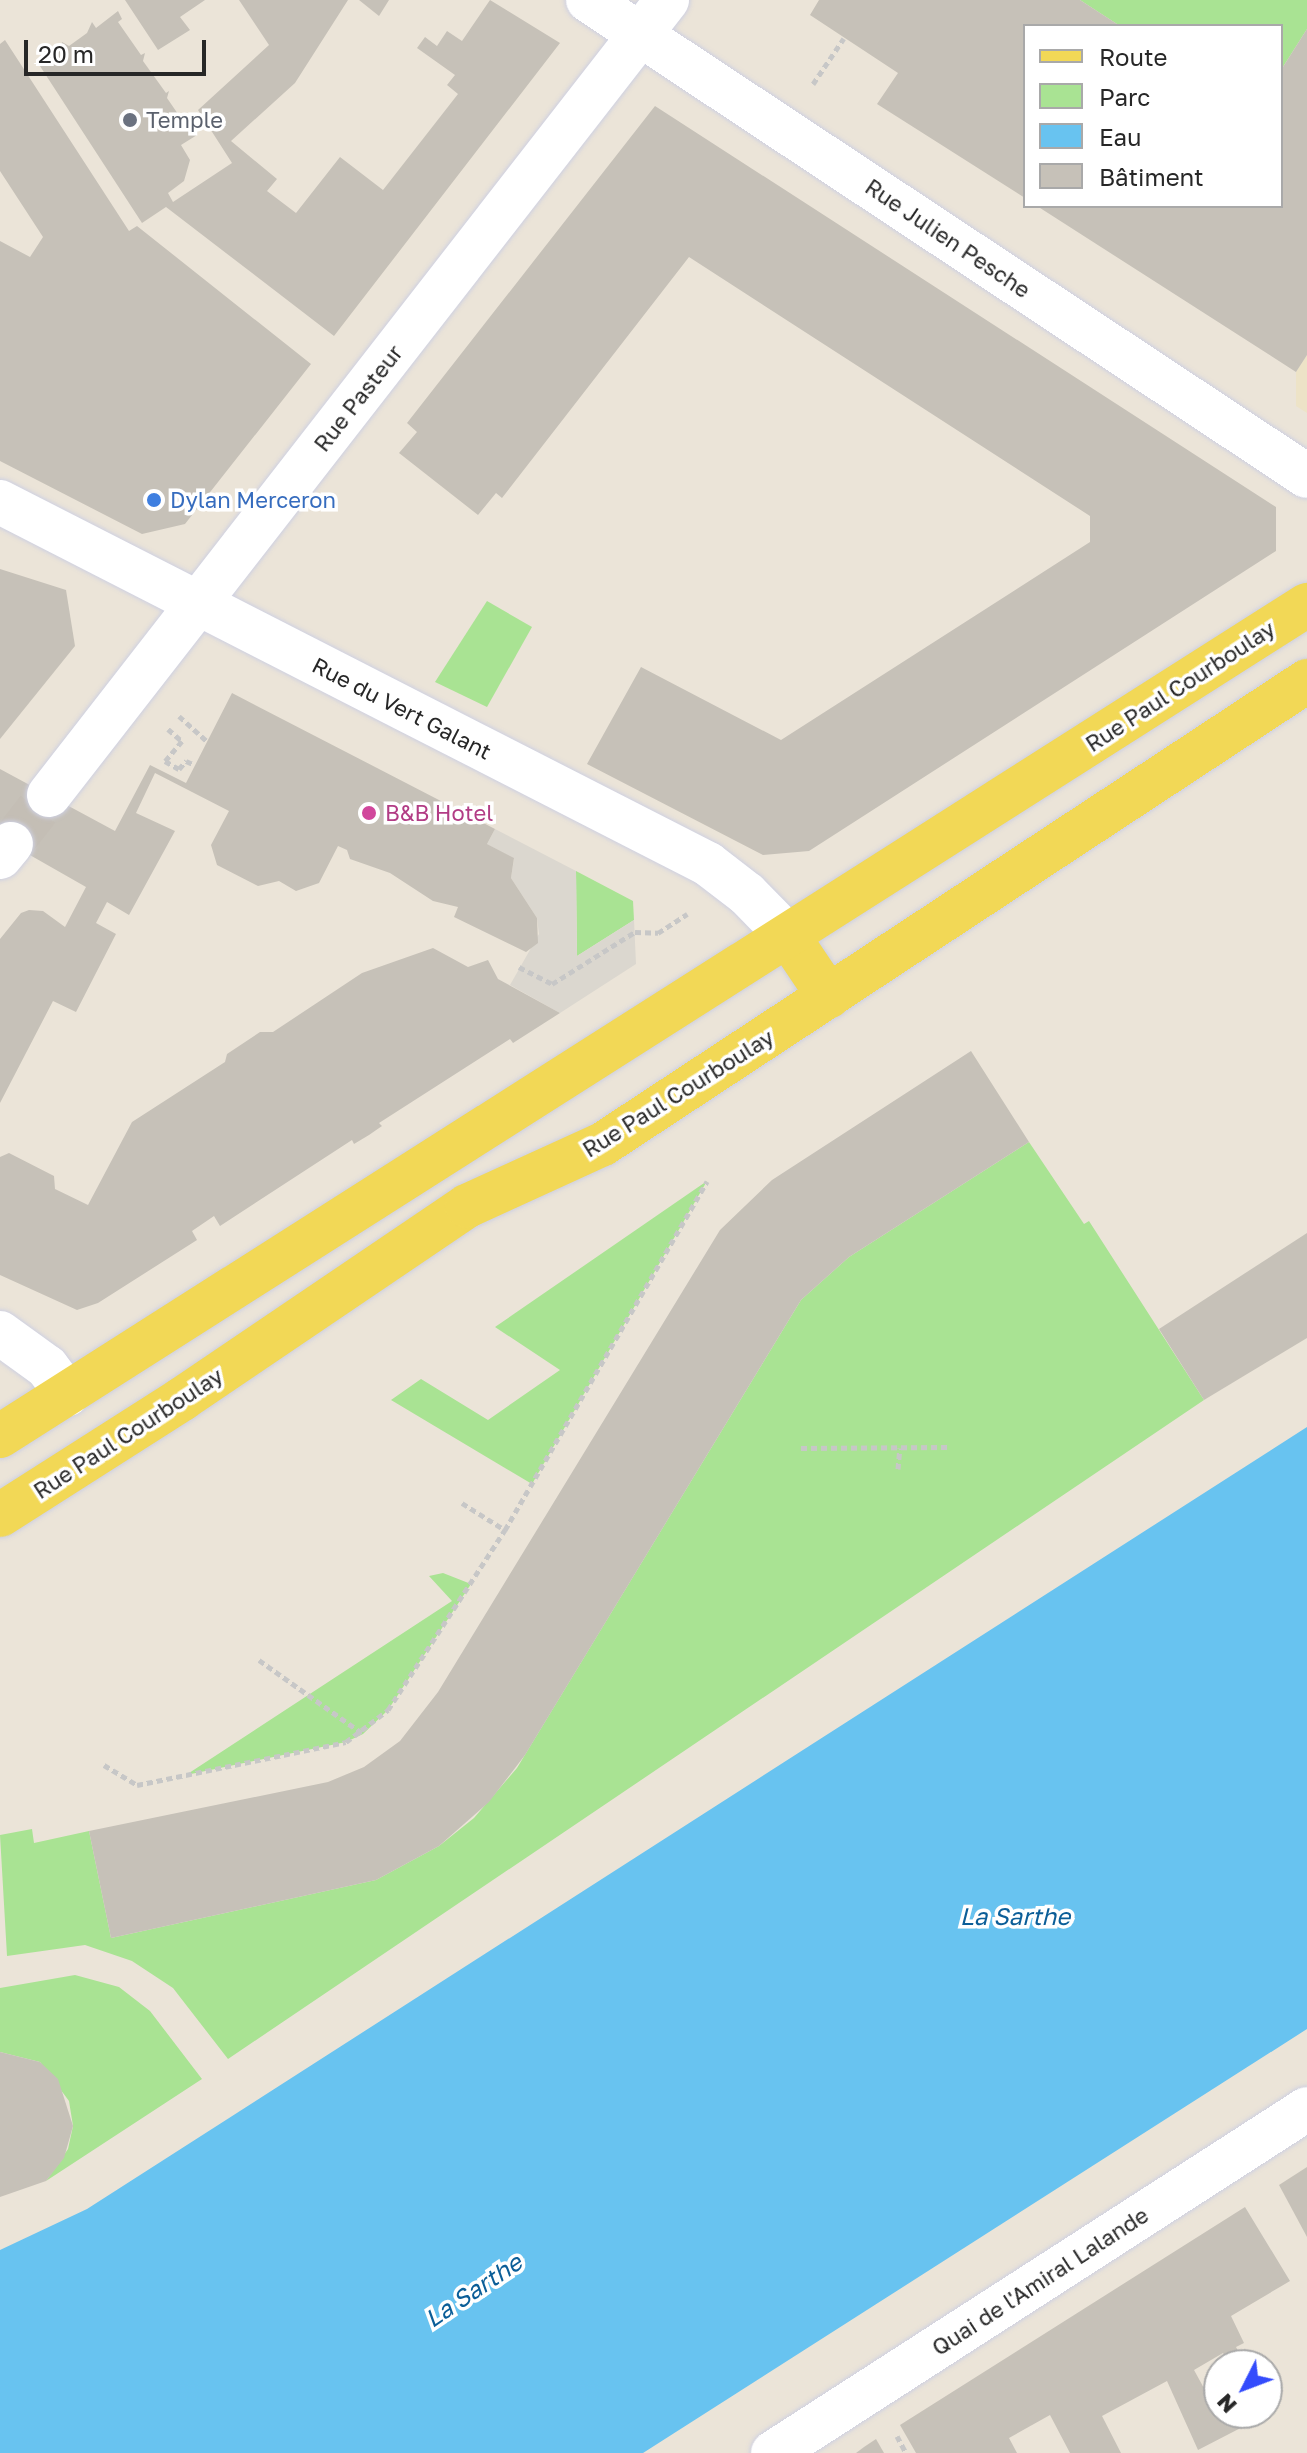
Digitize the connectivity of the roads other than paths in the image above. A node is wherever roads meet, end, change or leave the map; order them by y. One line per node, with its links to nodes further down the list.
1 (588, 0): 3 (street, Rue Julien Pesche)
2 (667, 0): 3 (street, Rue Pasteur)
3 (641, 34): 4 (street, Rue Julien Pesche); 6 (street, Rue Pasteur)
4 (1307, 476)
5 (0, 502): 6 (street, Rue du Vert Galant)
6 (198, 603): 9 (street, Rue Pasteur); 10 (street, Rue du Vert Galant)
7 (1307, 605): 10 (main road, Rue Paul Courboulay)
8 (1307, 681): 11 (main road, Rue Paul Courboulay)
9 (49, 795)
10 (788, 936): 11 (main road); 13 (main road, Rue Paul Courboulay)
11 (829, 997): 15 (main road, Rue Paul Courboulay)
12 (0, 1333): 13 (street)
13 (67, 1394): 14 (main road, Rue Paul Courboulay)
14 (0, 1436)
15 (0, 1515)
16 (1307, 2109): 17 (street, Quai de l'Amiral Lalande)
17 (773, 2453)

